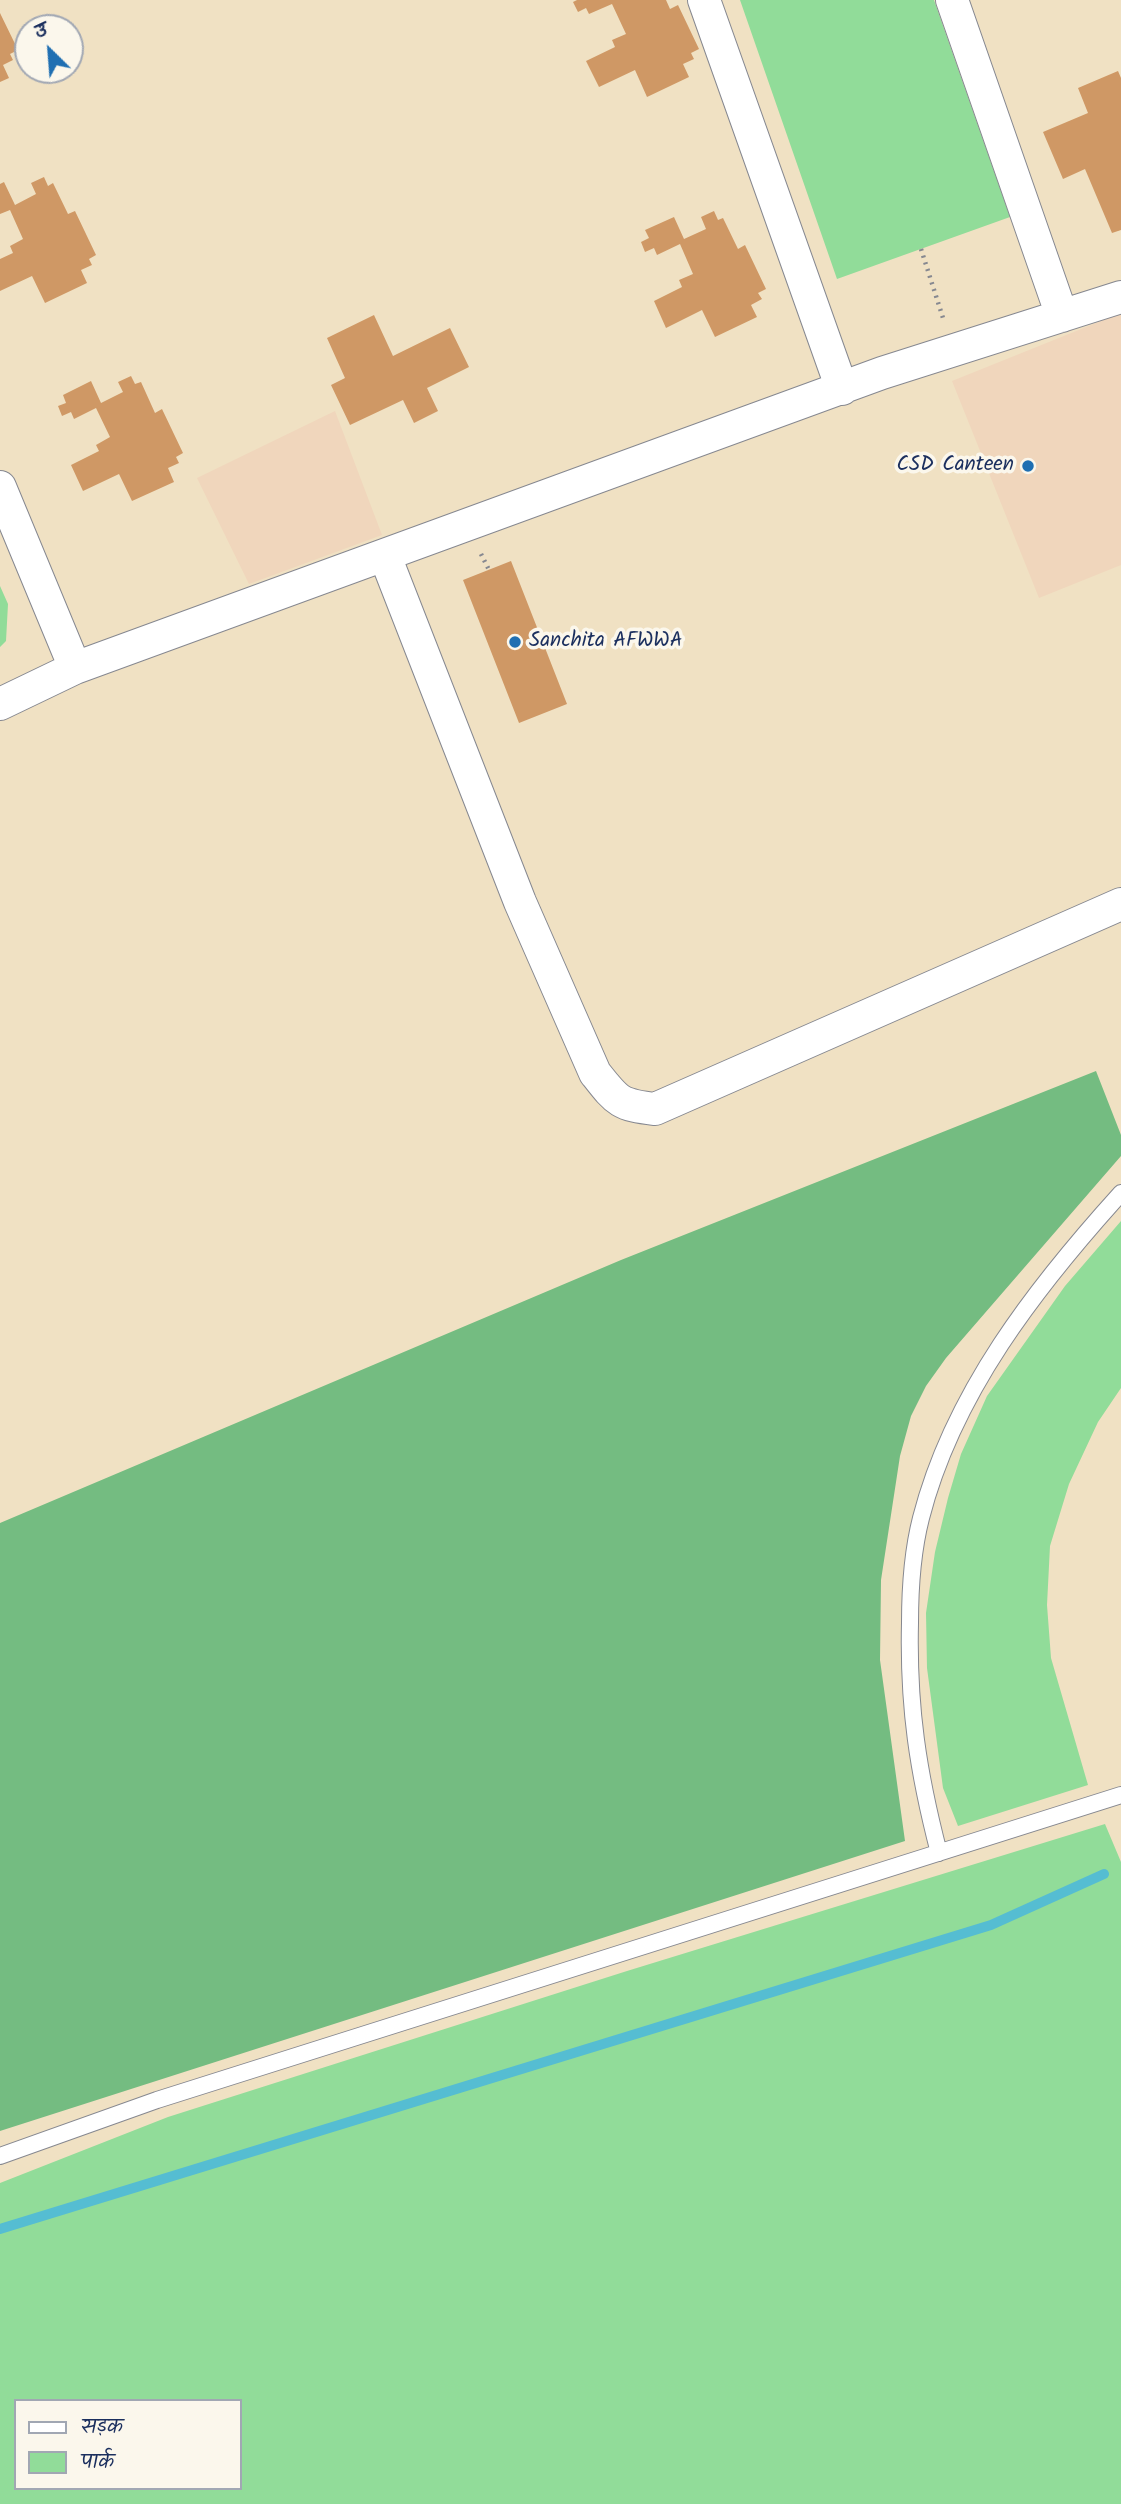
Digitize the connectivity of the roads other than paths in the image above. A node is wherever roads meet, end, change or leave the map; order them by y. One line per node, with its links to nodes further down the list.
1 (704, 0): 5 (street)
2 (952, 0): 4 (street)
3 (1121, 297): 4 (street)
4 (1062, 316): 5 (street)
5 (842, 389): 7 (street)
6 (0, 487): 8 (street)
7 (385, 556): 8 (street); 10 (street)
8 (75, 668): 9 (street)
9 (0, 704)
10 (1121, 904)
11 (1121, 1193): 13 (lane)
12 (1121, 1795): 13 (lane)
13 (939, 1853): 14 (lane)
14 (0, 2156)

